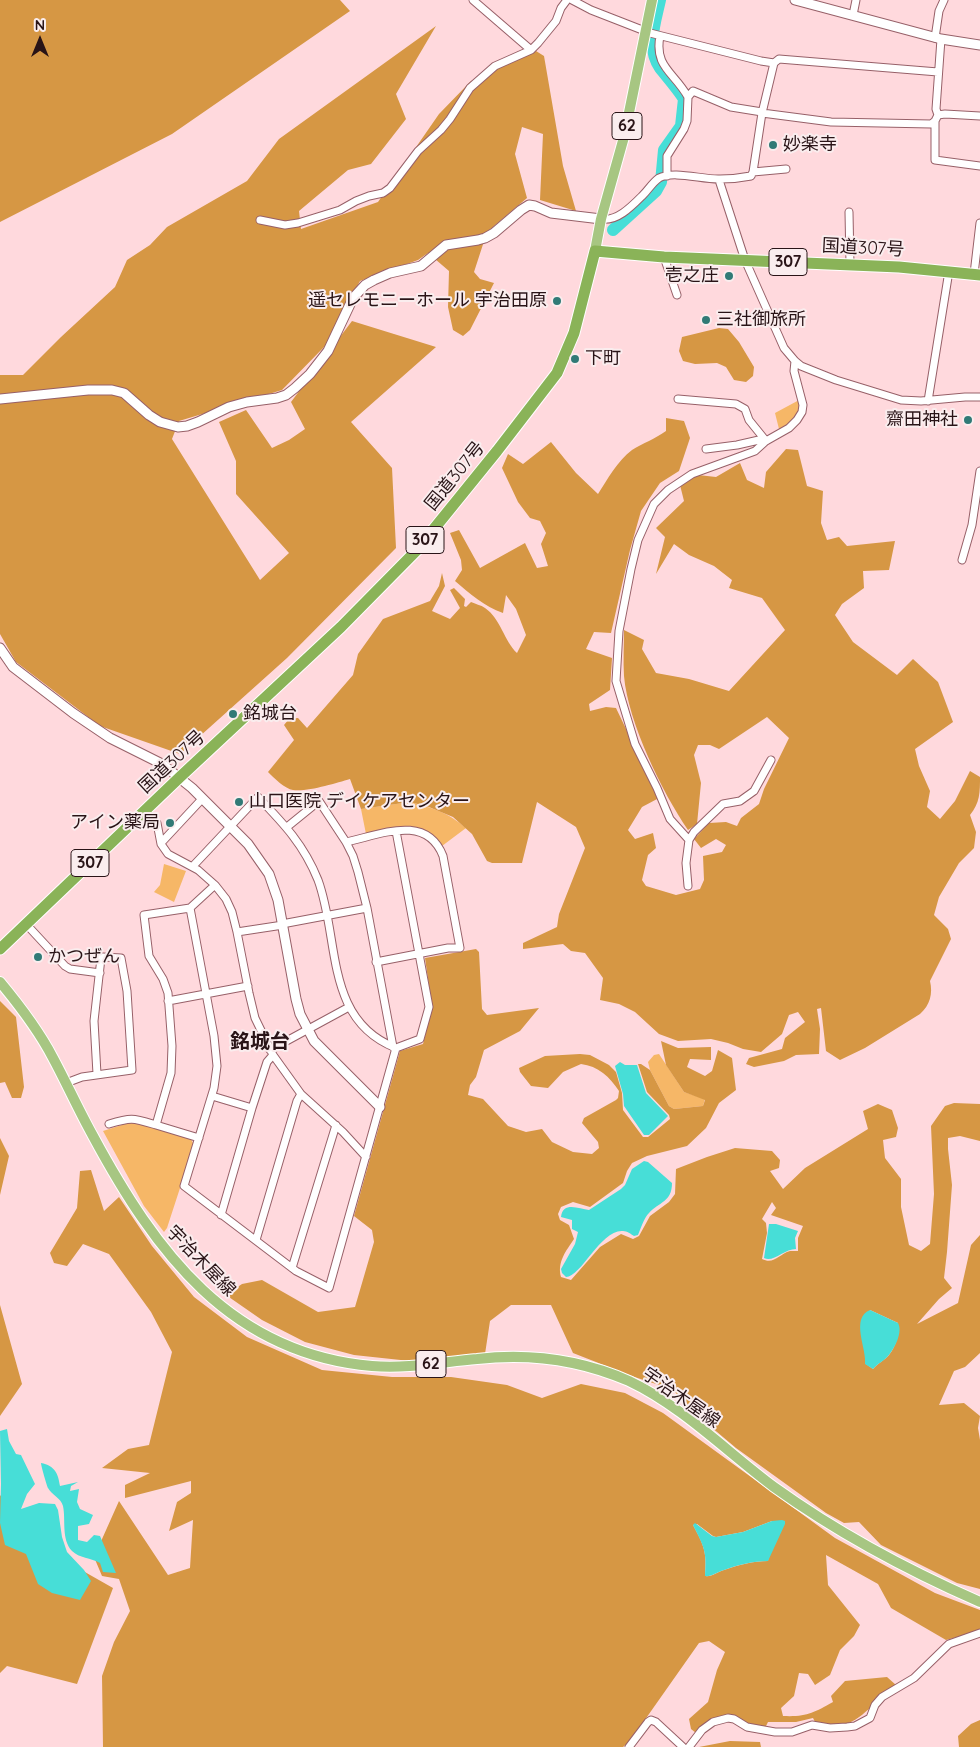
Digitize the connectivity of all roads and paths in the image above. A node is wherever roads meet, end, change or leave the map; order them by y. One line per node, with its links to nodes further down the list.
1 (567, 0): 12 (street)
2 (572, 0): 9 (street)
3 (652, 0): 9 (main road, 62)
4 (795, 0): 8 (street)
5 (856, 0): 8 (street)
6 (944, 0): 10 (street)
7 (476, 1): 12 (street)
8 (853, 16): 10 (street)
9 (654, 34): 13 (street); 15 (street); 25 (main road, 62)
10 (938, 38): 11 (street); 14 (street)
11 (980, 45)
12 (531, 50): 26 (street)
13 (774, 63): 14 (street); 16 (street)
14 (938, 72): 18 (street)
15 (688, 97): 16 (street); 22 (street)
16 (762, 112): 18 (street); 21 (street)
17 (980, 116): 18 (street)
18 (936, 118): 19 (street)
19 (980, 166)
20 (786, 170): 21 (street)
21 (753, 172): 23 (street)
22 (666, 176): 23 (street); 25 (street)
23 (719, 180): 30 (street)
24 (850, 212): 31 (street)
25 (601, 219): 28 (main road, 62); 37 (street)
26 (260, 220)
27 (980, 223): 33 (street)
28 (595, 251): 29 (highway, 国道307号 / 307); 46 (highway, 国道307号 / 307)
29 (664, 256): 30 (highway, 国道307号 / 307); 34 (street)
30 (745, 260): 31 (highway, 国道307号 / 307); 35 (street)
31 (850, 264): 32 (highway, 国道307号 / 307)
32 (949, 271): 33 (highway, 国道307号 / 307); 39 (street)
33 (977, 275)
34 (677, 294)
35 (795, 361): 39 (street); 40 (street)
36 (980, 397): 39 (street)
37 (0, 399)
38 (678, 399): 40 (street)
39 (928, 401)
40 (766, 441): 41 (street); 52 (street)
41 (706, 449)
42 (980, 471): 43 (street)
43 (962, 560)
44 (0, 648): 46 (street)
45 (771, 760): 52 (street)
46 (180, 778): 47 (street); 48 (highway, 国道307号 / 307)
47 (202, 799): 49 (street); 53 (street)
48 (144, 811): 53 (street); 61 (highway, 国道307号 / 307)
49 (231, 826): 50 (street); 55 (street); 62 (street)
50 (287, 827): 54 (street); 60 (street)
51 (396, 831): 54 (street); 65 (street); 65 (street)
52 (689, 840): 57 (street)
53 (161, 842): 55 (street)
54 (346, 842): 59 (street)
55 (193, 866): 56 (street)
56 (215, 885): 58 (street); 63 (street)
57 (688, 886)
58 (190, 908): 70 (street); 71 (street)
59 (366, 908): 60 (street); 66 (street)
60 (327, 916): 62 (street); 72 (street)
61 (26, 924): 64 (highway, 国道307号 / 307); 67 (street)
62 (282, 925): 63 (street); 73 (street)
63 (237, 932): 69 (street)
64 (0, 949)
65 (418, 954): 66 (street); 74 (street)
66 (376, 962): 74 (street)
67 (100, 973): 76 (street); 76 (street)
68 (0, 982): 77 (main road, 宇治木屋線 / 62)
69 (248, 986): 70 (street); 75 (street)
70 (207, 994): 71 (street); 79 (street)
71 (168, 1001): 83 (street)
72 (349, 1007): 73 (street); 74 (street)
73 (307, 1030): 75 (street); 80 (street)
74 (394, 1048): 80 (street)
75 (272, 1053): 78 (street); 81 (street)
76 (97, 1074): 77 (street)
77 (66, 1083): 90 (main road, 宇治木屋線 / 62)
78 (301, 1094): 84 (street); 88 (street)
79 (212, 1096): 81 (street); 85 (street)
80 (380, 1107): 86 (street)
81 (252, 1108): 87 (street)
82 (109, 1124): 83 (street)
83 (156, 1125): 85 (street)
84 (336, 1125): 86 (street); 89 (street)
85 (199, 1138): 87 (street)
86 (366, 1157): 89 (street)
87 (221, 1214): 88 (street)
88 (256, 1240): 89 (street)
89 (292, 1268)
90 (980, 1602)
91 (980, 1633): 94 (street)
92 (629, 1747): 93 (street)
93 (683, 1747)
94 (689, 1747)

